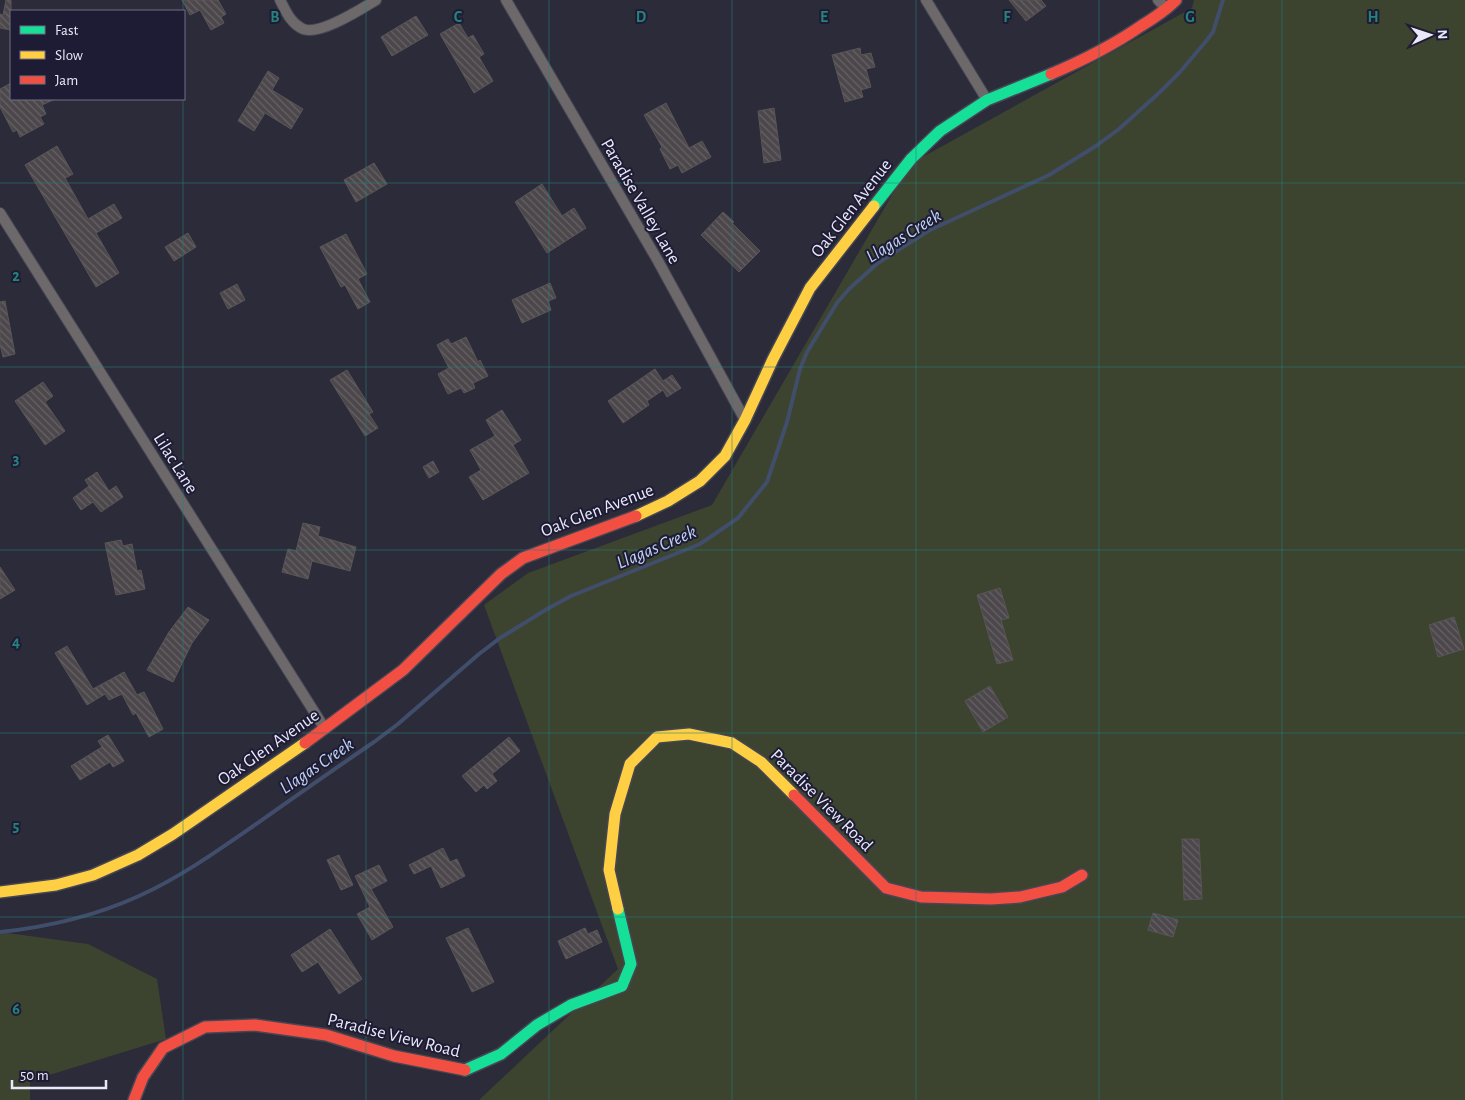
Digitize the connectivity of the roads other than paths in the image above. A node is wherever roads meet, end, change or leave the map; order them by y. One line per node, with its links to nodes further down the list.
1 (280, 0): 2 (street)
2 (376, 0)
3 (506, 0): 10 (street, Paradise Valley Lane)
4 (926, 0): 8 (street)
5 (1158, 0): 7 (street)
6 (1176, 0): 7 (street, Oak Glen Avenue)
7 (1167, 9): 8 (street, Oak Glen Avenue)
8 (987, 100): 10 (street, Oak Glen Avenue)
9 (0, 213): 11 (street, Lilac Lane)
10 (745, 420): 11 (street, Oak Glen Avenue)
11 (325, 730): 13 (street, Oak Glen Avenue)
12 (1082, 875): 14 (street, Paradise View Road)
13 (0, 892)
14 (134, 1100)

